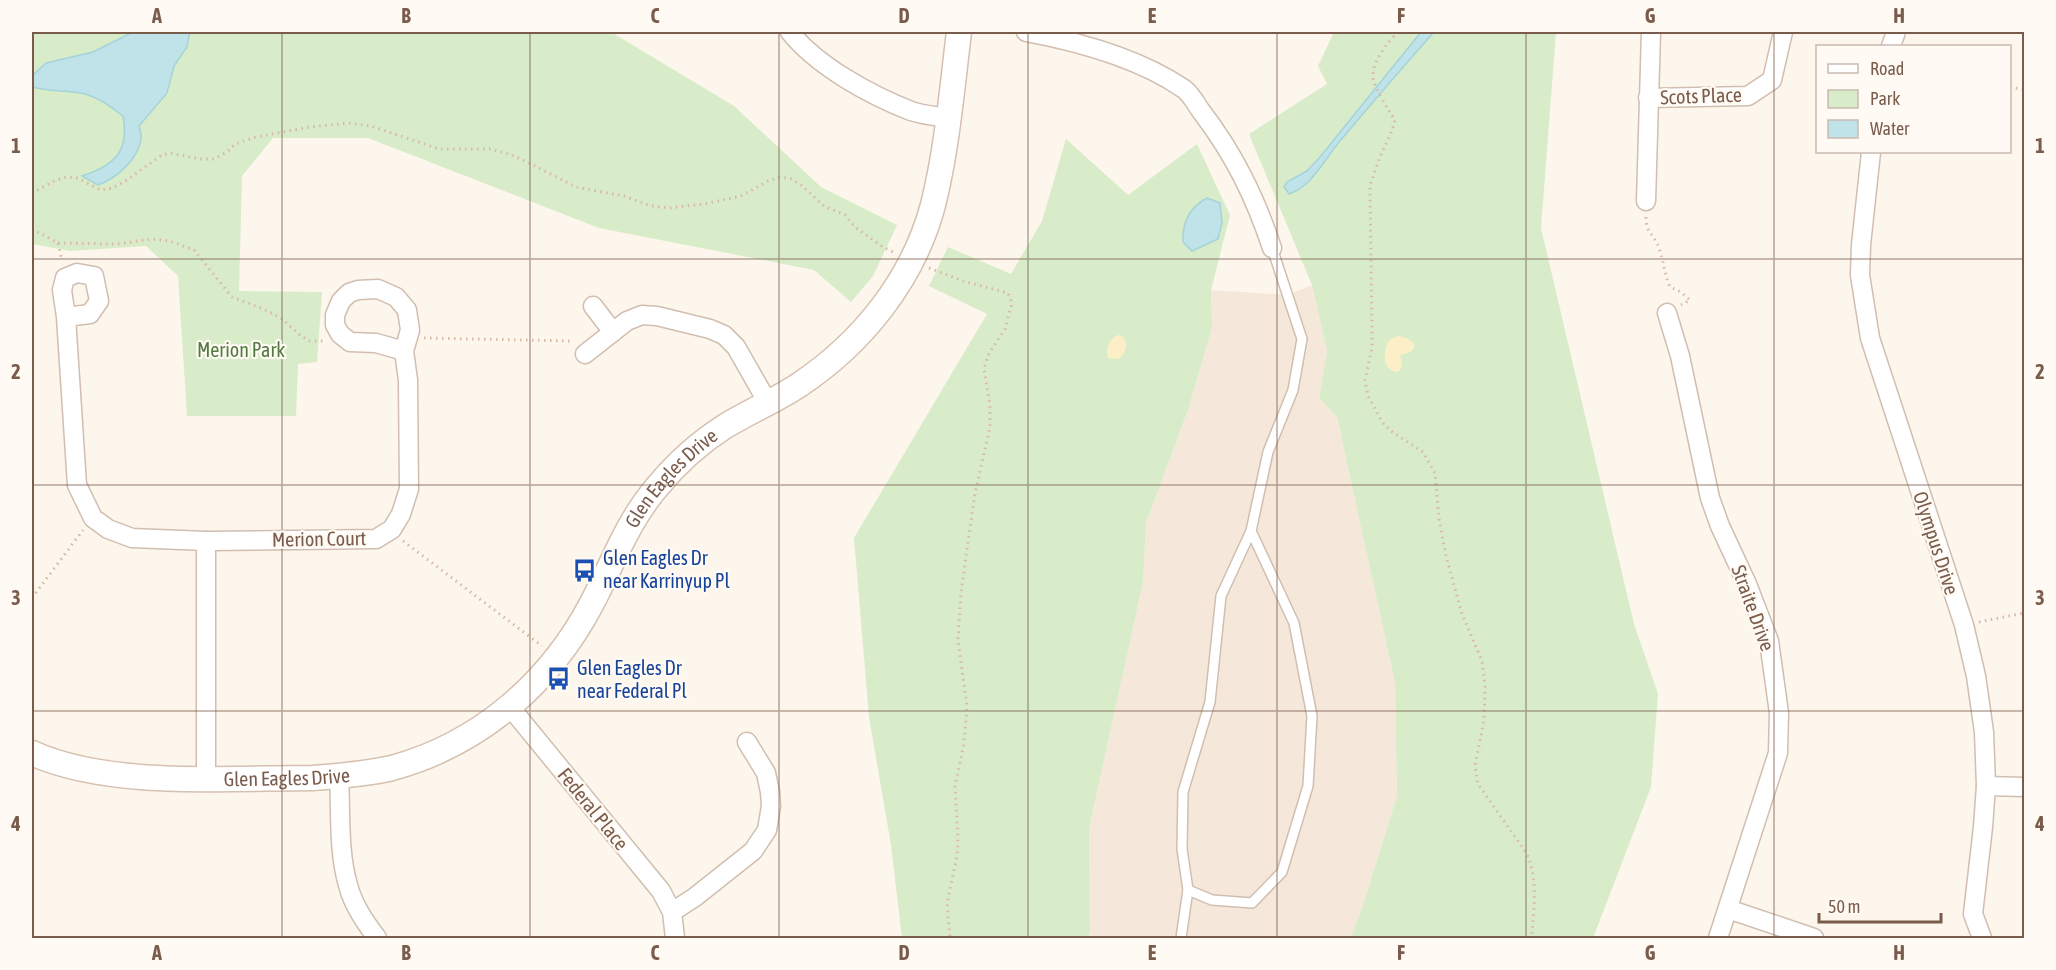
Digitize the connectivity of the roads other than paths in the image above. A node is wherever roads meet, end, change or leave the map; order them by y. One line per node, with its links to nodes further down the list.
1 (790, 32): 7 (street)
2 (959, 32): 7 (street, Glen Eagles Drive)
3 (1026, 32): 10 (street)
4 (1651, 32): 6 (street)
5 (1783, 32): 6 (street, Scots Place)
6 (1648, 98): 9 (street)
7 (948, 118): 17 (street, Glen Eagles Drive)
8 (1871, 153): 25 (street, Olympus Drive)
9 (1646, 201)
10 (1272, 248): 18 (lane)
11 (593, 306): 14 (street)
12 (1667, 313): 28 (street, Straite Drive)
13 (66, 317): 13 (street); 19 (street, Merion Court)
14 (612, 332): 16 (street); 17 (street)
15 (406, 345): 15 (street, Merion Court); 19 (street, Merion Court)
16 (585, 354)
17 (768, 403): 20 (street, Glen Eagles Drive)
18 (1251, 531): 27 (lane); 27 (lane)
19 (206, 541): 24 (street)
20 (510, 707): 23 (street, Glen Eagles Drive); 29 (street, Federal Place)
21 (747, 742): 29 (street)
22 (33, 757): 24 (street, Glen Eagles Drive)
23 (339, 776): 24 (street, Glen Eagles Drive); 30 (street)
24 (206, 778)
25 (1986, 786): 26 (street); 35 (street, Olympus Drive)
26 (2025, 786)
27 (1188, 890): 32 (lane)
28 (1728, 909): 33 (street, Straite Drive); 34 (street)
29 (672, 912): 31 (street, Federal Place)
30 (377, 939)
31 (675, 939)
32 (1181, 939)
33 (1718, 939)
34 (1814, 939)
35 (1982, 939)

